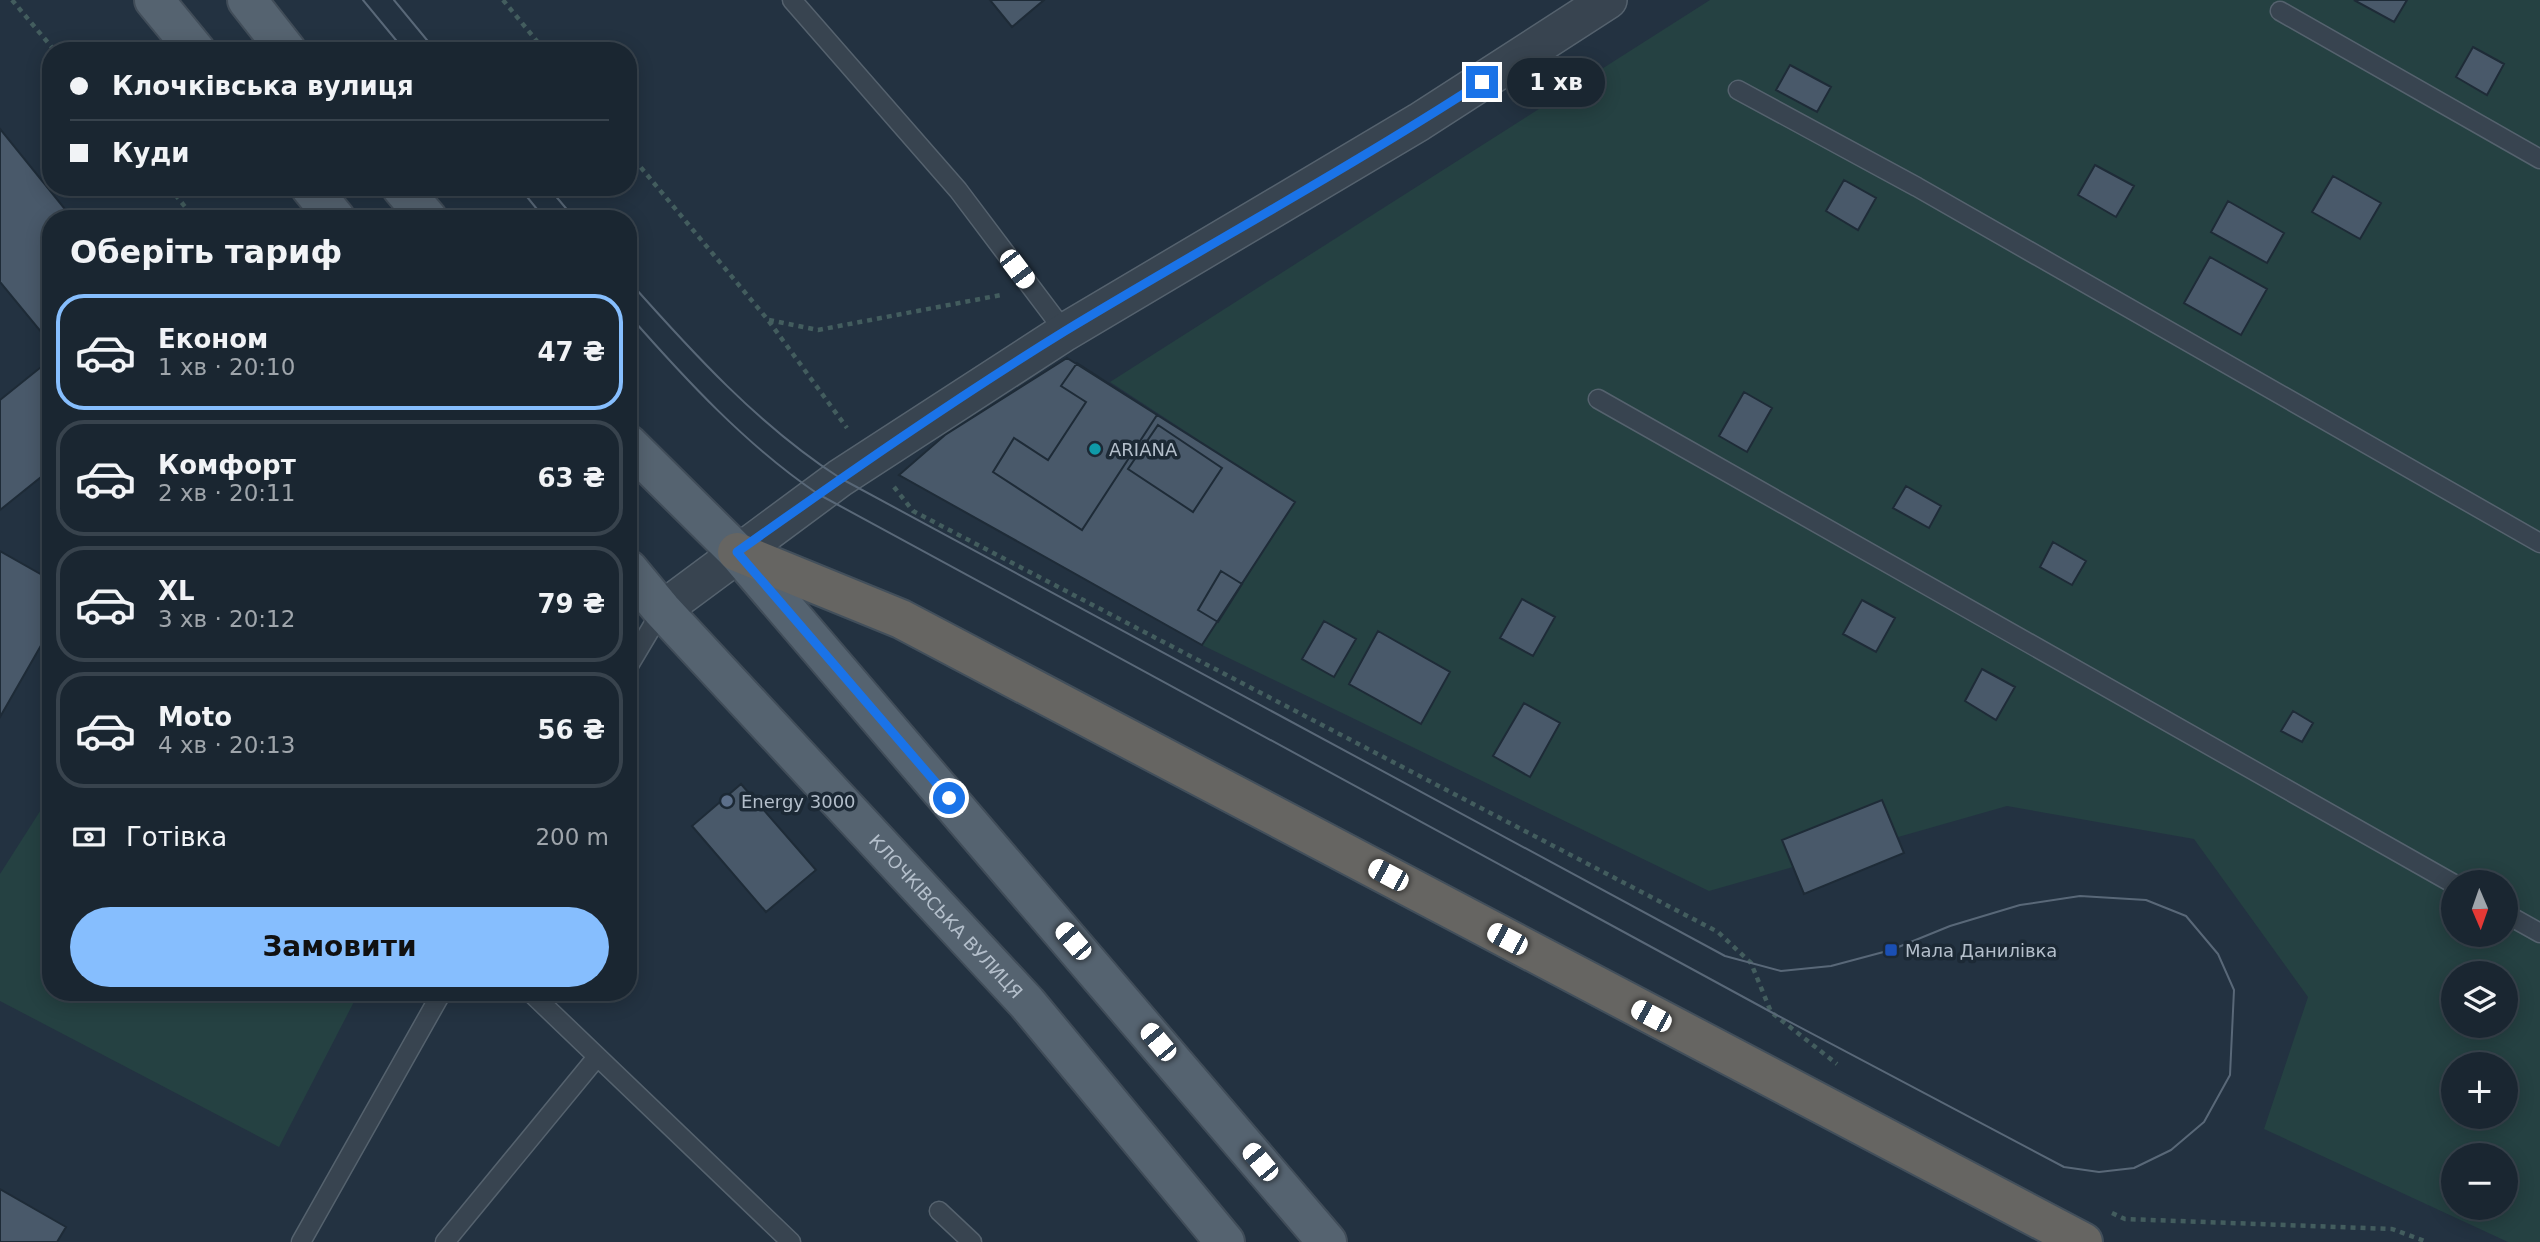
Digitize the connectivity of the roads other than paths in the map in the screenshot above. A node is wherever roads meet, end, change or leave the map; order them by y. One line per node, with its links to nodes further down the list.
1 (154, 0): 6 (main road)
2 (247, 0): 7 (main road)
3 (792, 0): 14 (lane)
4 (1608, 0): 14 (street)
5 (2280, 11): 9 (lane)
6 (189, 42)
7 (280, 42)
8 (1738, 90): 17 (lane)
9 (2540, 159)
10 (317, 196): 12 (main road)
11 (409, 196): 13 (main road)
12 (329, 210)
13 (420, 210)
14 (1065, 332): 18 (street)
15 (1598, 399): 22 (lane)
16 (637, 453): 18 (main road)
17 (2540, 543)
18 (737, 552): 20 (street); 34 (main road); 35 (highway)
19 (637, 580): 20 (main road, КЛОЧКІВСЬКА ВУЛИЦЯ)
20 (662, 610): 21 (lane); 33 (main road, КЛОЧКІВСЬКА ВУЛИЦЯ)
21 (637, 652)
22 (2441, 877)
23 (2518, 921): 24 (lane)
24 (2540, 933)
25 (437, 1001): 29 (lane)
26 (539, 1001): 27 (lane)
27 (597, 1057): 30 (lane); 31 (lane)
28 (939, 1211): 32 (lane)
29 (301, 1242)
30 (445, 1242)
31 (791, 1242)
32 (972, 1242)
33 (1226, 1242)
34 (1327, 1242)
35 (2083, 1242)

